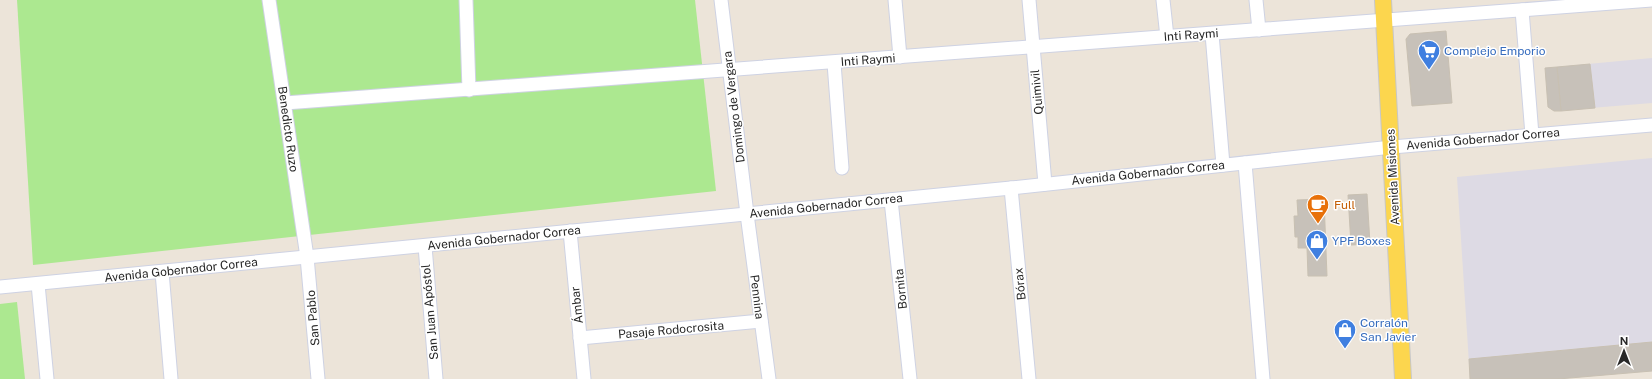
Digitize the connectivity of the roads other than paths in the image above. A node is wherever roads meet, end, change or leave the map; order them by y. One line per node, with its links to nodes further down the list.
1 (269, 0): 20 (street, Benedicto Ruzo)
2 (466, 0): 19 (street)
3 (720, 0): 18 (street, Domingo de Vergara)
4 (895, 0): 16 (street)
5 (1029, 0): 15 (street, Quimivil)
6 (1163, 0): 14 (street)
7 (1256, 0): 12 (street)
8 (1383, 0): 11 (main road, Avenida Misiones)
9 (1652, 0): 10 (street, Inti Raymi)
10 (1522, 10): 11 (street, Inti Raymi); 22 (street)
11 (1384, 20): 12 (street, Inti Raymi); 23 (main road, Avenida Misiones)
12 (1259, 30): 13 (street, Inti Raymi)
13 (1212, 34): 14 (street, Inti Raymi); 25 (street)
14 (1166, 37): 15 (street, Inti Raymi)
15 (1033, 47): 16 (street, Inti Raymi); 27 (street, Quimivil)
16 (900, 58): 17 (street, Inti Raymi)
17 (834, 63): 18 (street, Inti Raymi); 26 (street)
18 (729, 71): 19 (street, Inti Raymi); 30 (street, Domingo de Vergara)
19 (469, 90): 20 (street, Inti Raymi)
20 (284, 103): 33 (street, Benedicto Ruzo)
21 (1652, 125): 22 (street, Avenida Gobernador Correa)
22 (1532, 135): 23 (street, Avenida Gobernador Correa)
23 (1392, 147): 24 (street, Avenida Gobernador Correa); 48 (main road, Avenida Misiones)
24 (1245, 163): 25 (street, Avenida Gobernador Correa); 47 (street)
25 (1223, 165): 27 (street, Avenida Gobernador Correa)
26 (842, 168)
27 (1045, 184): 28 (street, Avenida Gobernador Correa)
28 (1011, 188): 29 (street, Avenida Gobernador Correa); 46 (street, Bórax)
29 (891, 200): 30 (street, Avenida Gobernador Correa); 45 (street, Bornita)
30 (747, 214): 31 (street, Avenida Gobernador Correa); 37 (street, Pennina)
31 (570, 231): 32 (street, Avenida Gobernador Correa); 38 (street, Ámbar)
32 (425, 246): 33 (street, Avenida Gobernador Correa); 42 (street, San Juan Apóstol)
33 (307, 257): 34 (street, Avenida Gobernador Correa); 41 (street, San Pablo)
34 (162, 272): 35 (street, Avenida Gobernador Correa); 40 (street)
35 (38, 284): 36 (street, Avenida Gobernador Correa); 39 (street)
36 (0, 287)
37 (761, 321): 38 (street, Pasaje Rodocrosita); 44 (street, Pennina)
38 (580, 338): 43 (street, Ámbar)
39 (47, 379)
40 (171, 379)
41 (318, 379)
42 (436, 379)
43 (584, 379)
44 (769, 379)
45 (910, 379)
46 (1029, 379)
47 (1263, 379)
48 (1403, 379)

